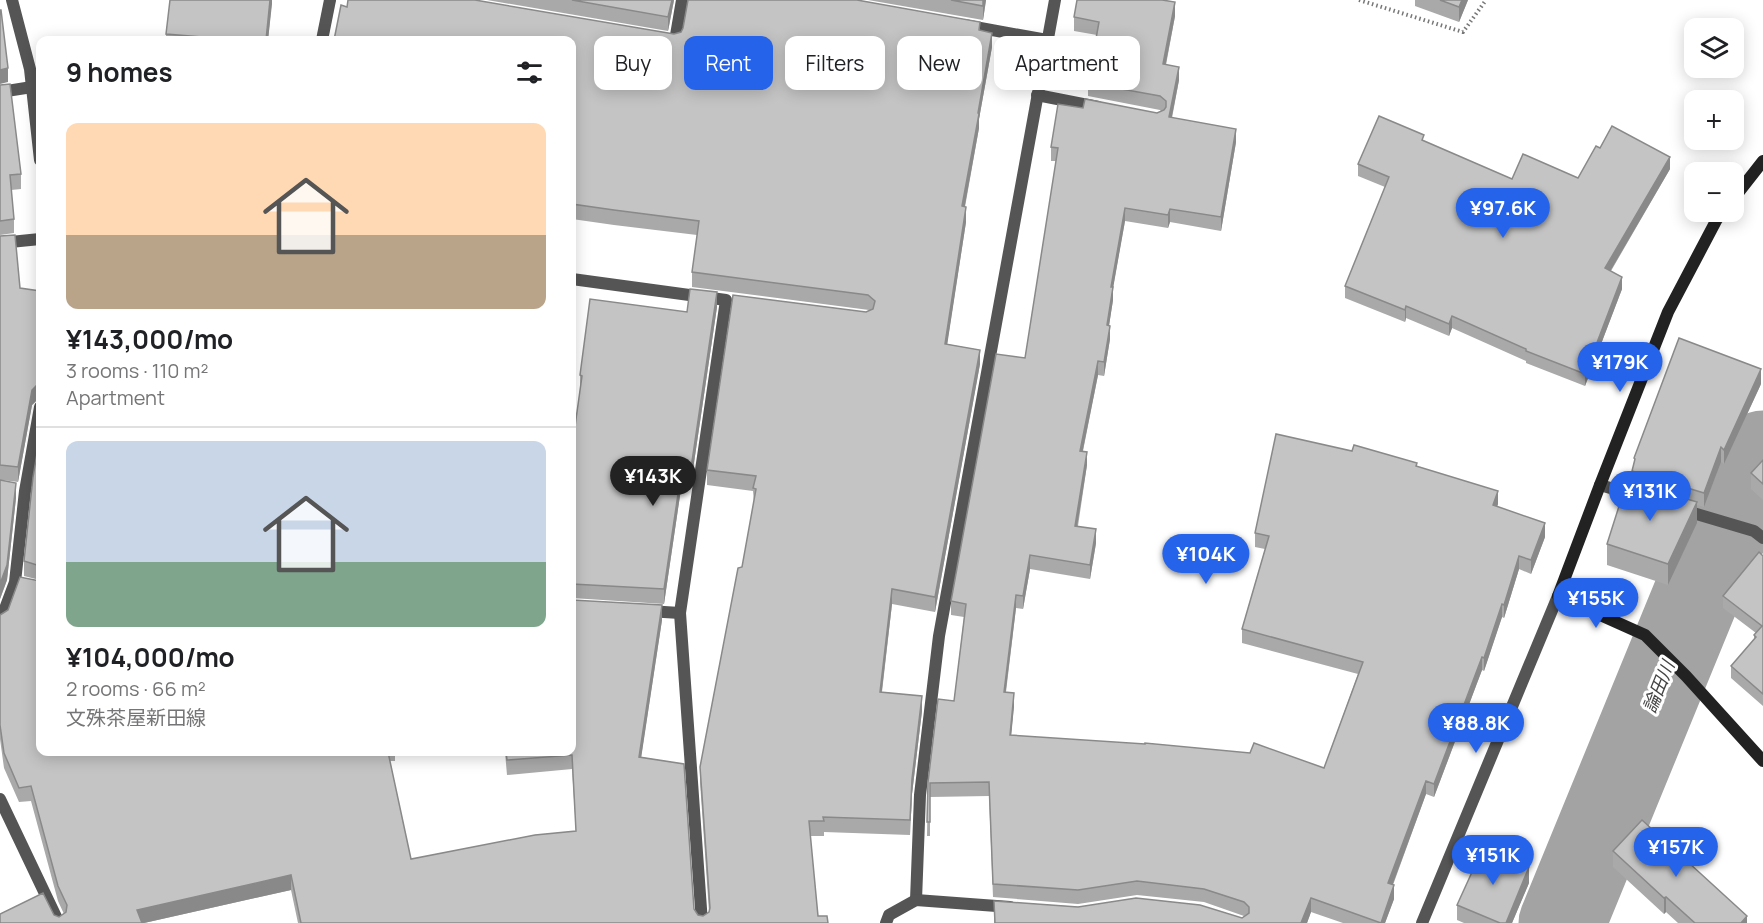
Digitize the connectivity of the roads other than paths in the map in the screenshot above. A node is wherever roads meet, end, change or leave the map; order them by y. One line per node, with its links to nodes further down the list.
1 (12, 0): 10 (street)
2 (330, 0): 6 (street)
3 (682, 0): 9 (street)
4 (1055, 0): 8 (street)
5 (957, 24): 7 (street)
6 (323, 36)
7 (1024, 36)
8 (1048, 36)
9 (672, 40)
10 (32, 87): 12 (street); 15 (street)
11 (1038, 90): 13 (street)
12 (0, 92)
13 (1037, 95): 14 (street); 33 (street)
14 (1114, 110)
15 (36, 124)
16 (1763, 161): 17 (main road)
17 (1744, 185)
18 (1715, 222): 23 (main road)
19 (36, 239): 20 (street)
20 (0, 243)
21 (576, 280): 29 (street)
22 (36, 424): 30 (street)
23 (1599, 485): 24 (street); 27 (main road)
24 (1645, 499)
25 (1668, 505): 26 (street)
26 (1759, 535)
27 (1558, 596): 31 (main road); 38 (street)
28 (637, 610): 29 (street)
29 (680, 614): 36 (street)
30 (0, 622)
31 (1763, 761)
32 (0, 799): 35 (street)
33 (916, 900): 34 (street); 37 (street)
34 (1020, 908)
35 (60, 923)
36 (702, 923)
37 (886, 923)
38 (1422, 923)

